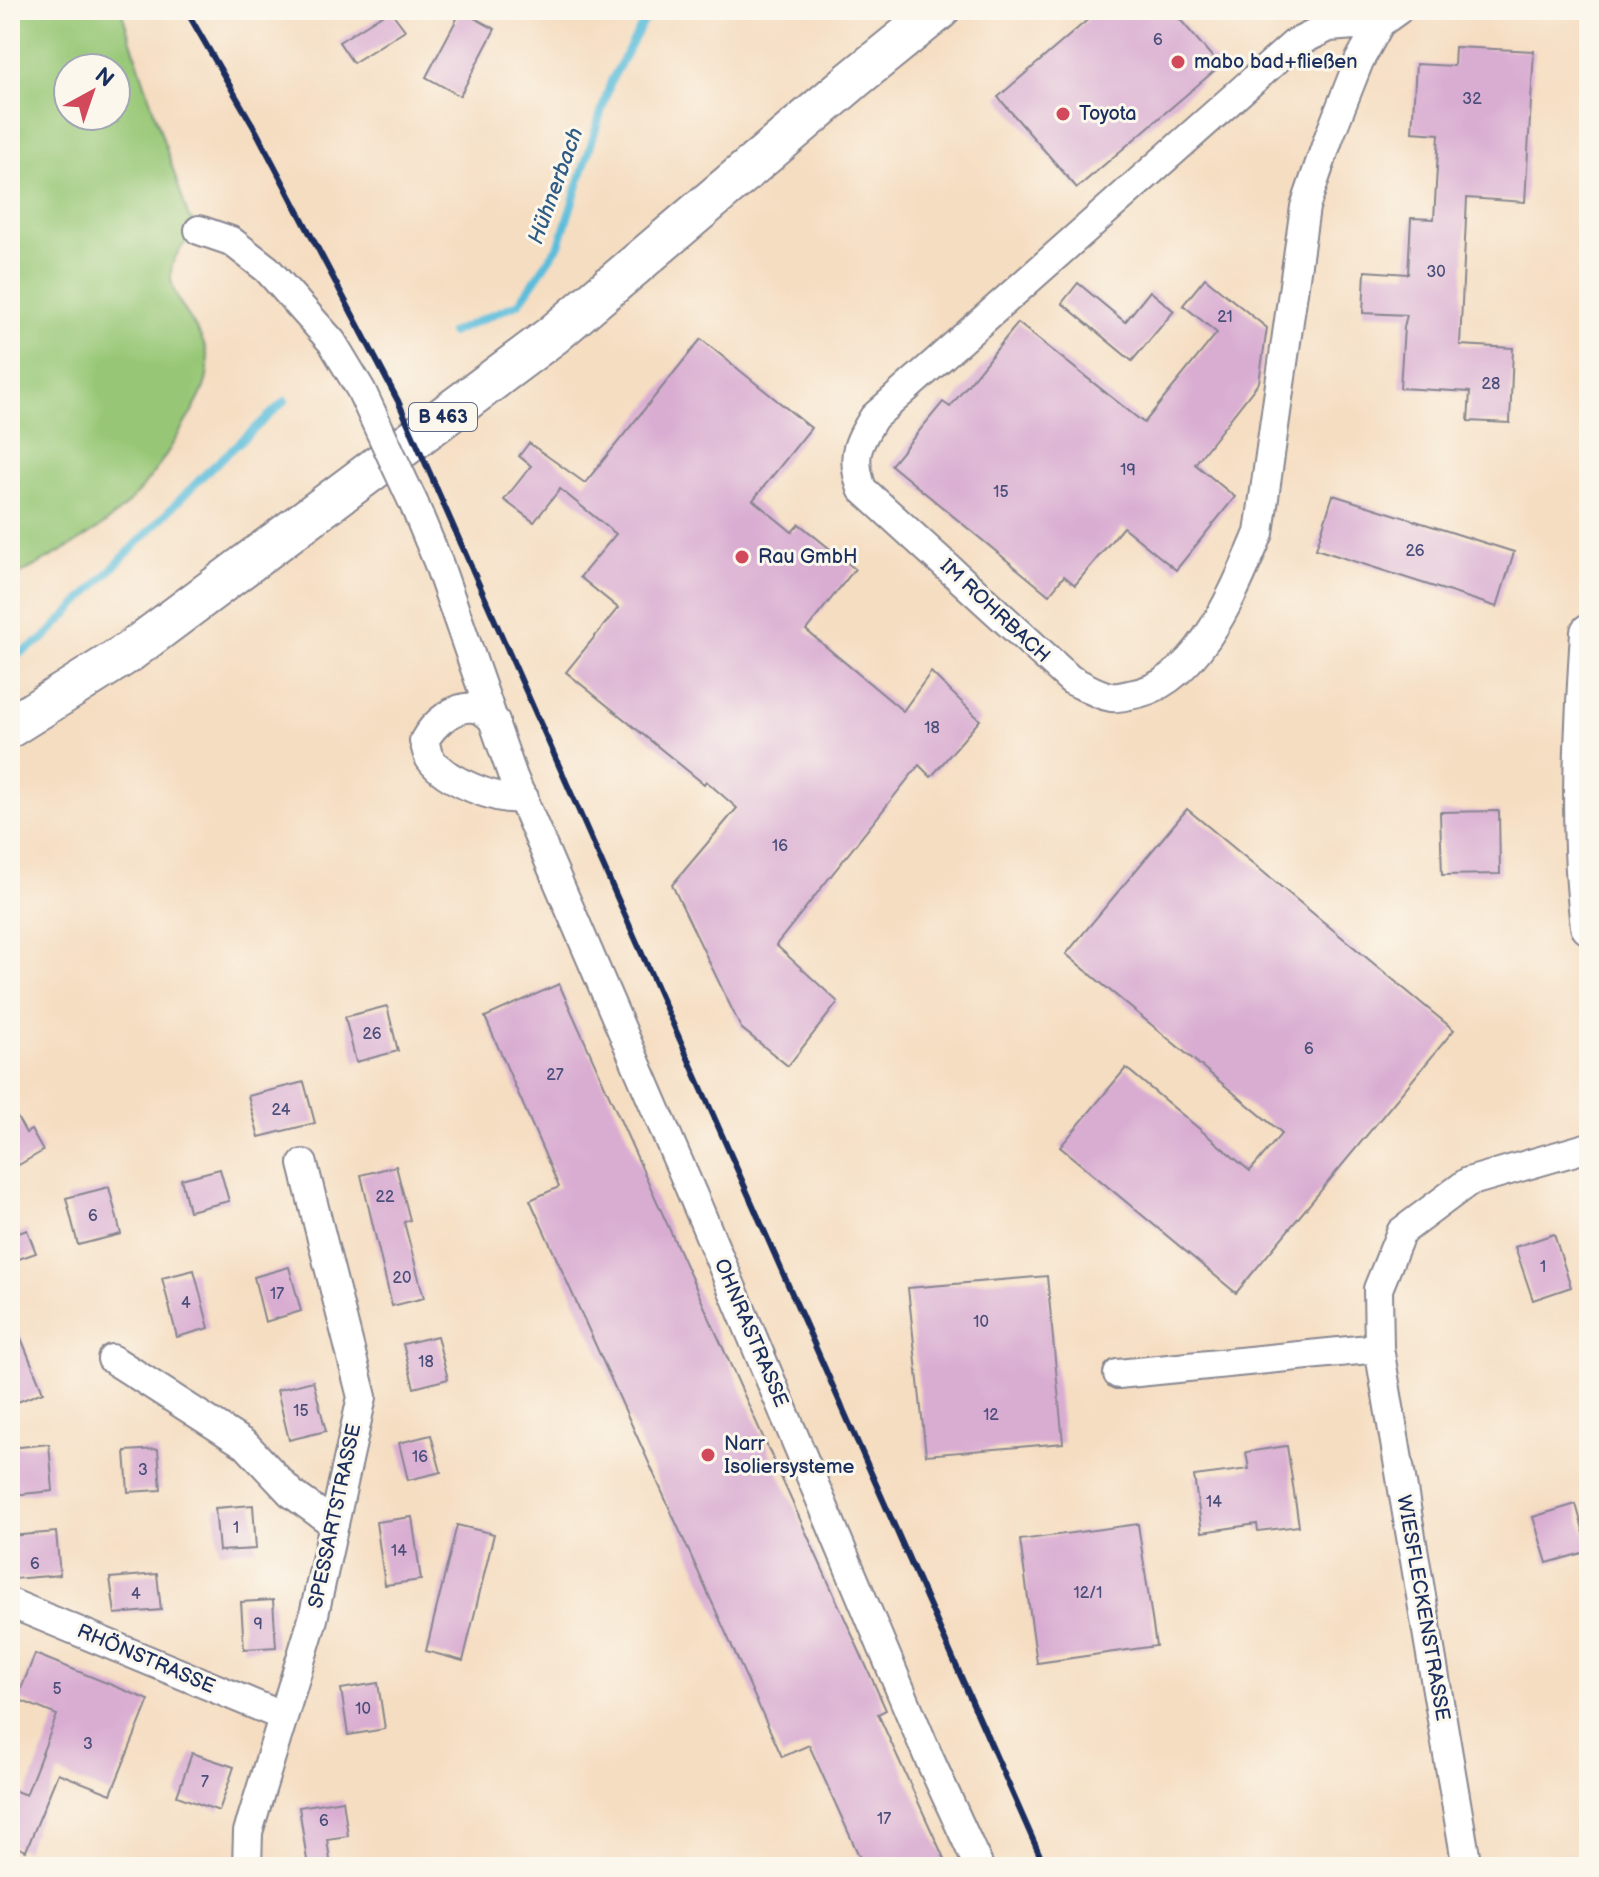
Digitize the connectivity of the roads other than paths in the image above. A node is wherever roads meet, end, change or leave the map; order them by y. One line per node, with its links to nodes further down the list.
1 (903, 10): 4 (highway, B 463)
2 (939, 10): 4 (highway, B 463)
3 (1389, 16): 3 (street, IM ROHRBACH)
4 (854, 79): 8 (highway, B 463)
5 (199, 230): 7 (street, OHNRASTRASSE, bridge)
6 (1589, 632): 10 (main road)
7 (495, 721): 9 (street, OHNRASTRASSE); 9 (street)
8 (10, 727)
9 (524, 798): 20 (street, OHNRASTRASSE)
10 (1589, 926)
11 (1589, 1147): 13 (street, WIESFLECKENSTRASSE)
12 (303, 1164): 16 (street, SPESSARTSTRASSE)
13 (1379, 1348): 15 (street); 21 (street, WIESFLECKENSTRASSE)
14 (112, 1359): 16 (street)
15 (1118, 1374)
16 (334, 1524): 18 (street, SPESSARTSTRASSE)
17 (10, 1603): 18 (street, RHÖNSTRASSE)
18 (282, 1716): 19 (street, SPESSARTSTRASSE)
19 (247, 1867)
20 (979, 1867)
21 (1467, 1867)

